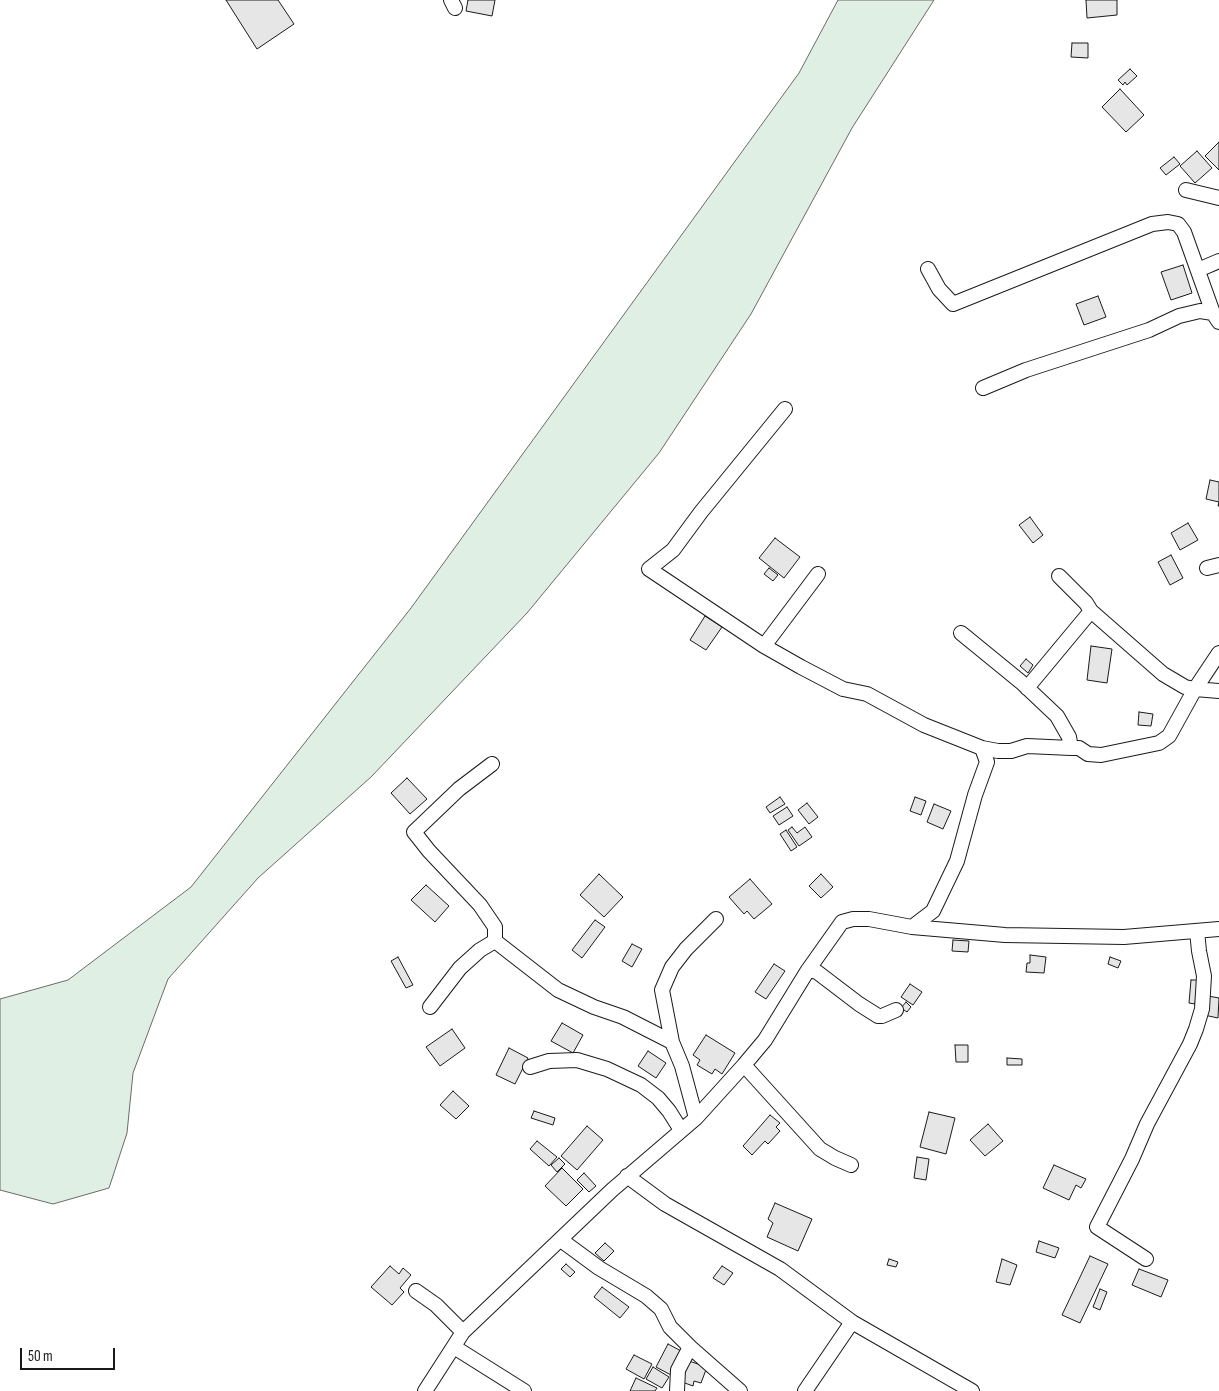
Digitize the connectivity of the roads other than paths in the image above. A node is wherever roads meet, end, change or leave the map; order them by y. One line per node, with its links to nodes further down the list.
1 (1186, 190): 2 (street)
2 (1219, 198)
3 (1219, 261): 5 (street)
4 (928, 269): 5 (street)
5 (1198, 270): 6 (street)
6 (1216, 317): 7 (street)
7 (984, 388)
8 (785, 409): 13 (street)
9 (818, 574): 13 (street)
10 (1059, 576): 11 (street)
11 (1091, 611): 15 (street); 16 (street)
12 (961, 633): 15 (street)
13 (764, 646): 18 (street)
14 (1219, 654): 16 (street)
15 (1027, 688): 19 (street)
16 (1195, 689): 17 (street); 19 (street)
17 (1219, 690)
18 (982, 748): 20 (street); 21 (street)
19 (1071, 748): 20 (street)
20 (998, 751): 21 (street)
21 (987, 762): 23 (street)
22 (492, 764): 29 (street)
23 (933, 911): 25 (street); 26 (street)
24 (716, 919): 33 (street)
25 (912, 927): 26 (street); 30 (street)
26 (941, 929): 28 (street)
27 (1219, 929): 28 (street)
28 (1197, 931): 41 (street)
29 (495, 941): 31 (street); 33 (street)
30 (808, 970): 32 (street); 34 (street)
31 (430, 1007)
32 (896, 1010)
33 (672, 1042): 36 (street)
34 (744, 1065): 36 (street); 38 (street)
35 (530, 1067): 37 (street)
36 (696, 1118): 37 (street)
37 (681, 1130): 39 (street)
38 (851, 1165)
39 (628, 1176): 40 (street); 43 (street)
40 (561, 1240): 44 (street); 46 (street)
41 (1146, 1259)
42 (416, 1291): 44 (street)
43 (852, 1322): 51 (street); 52 (street)
44 (464, 1332): 45 (street)
45 (454, 1347): 47 (street); 48 (street)
46 (690, 1347): 49 (street); 50 (street)
47 (425, 1391)
48 (524, 1391)
49 (677, 1391)
50 (740, 1391)
51 (805, 1391)
52 (972, 1391)

